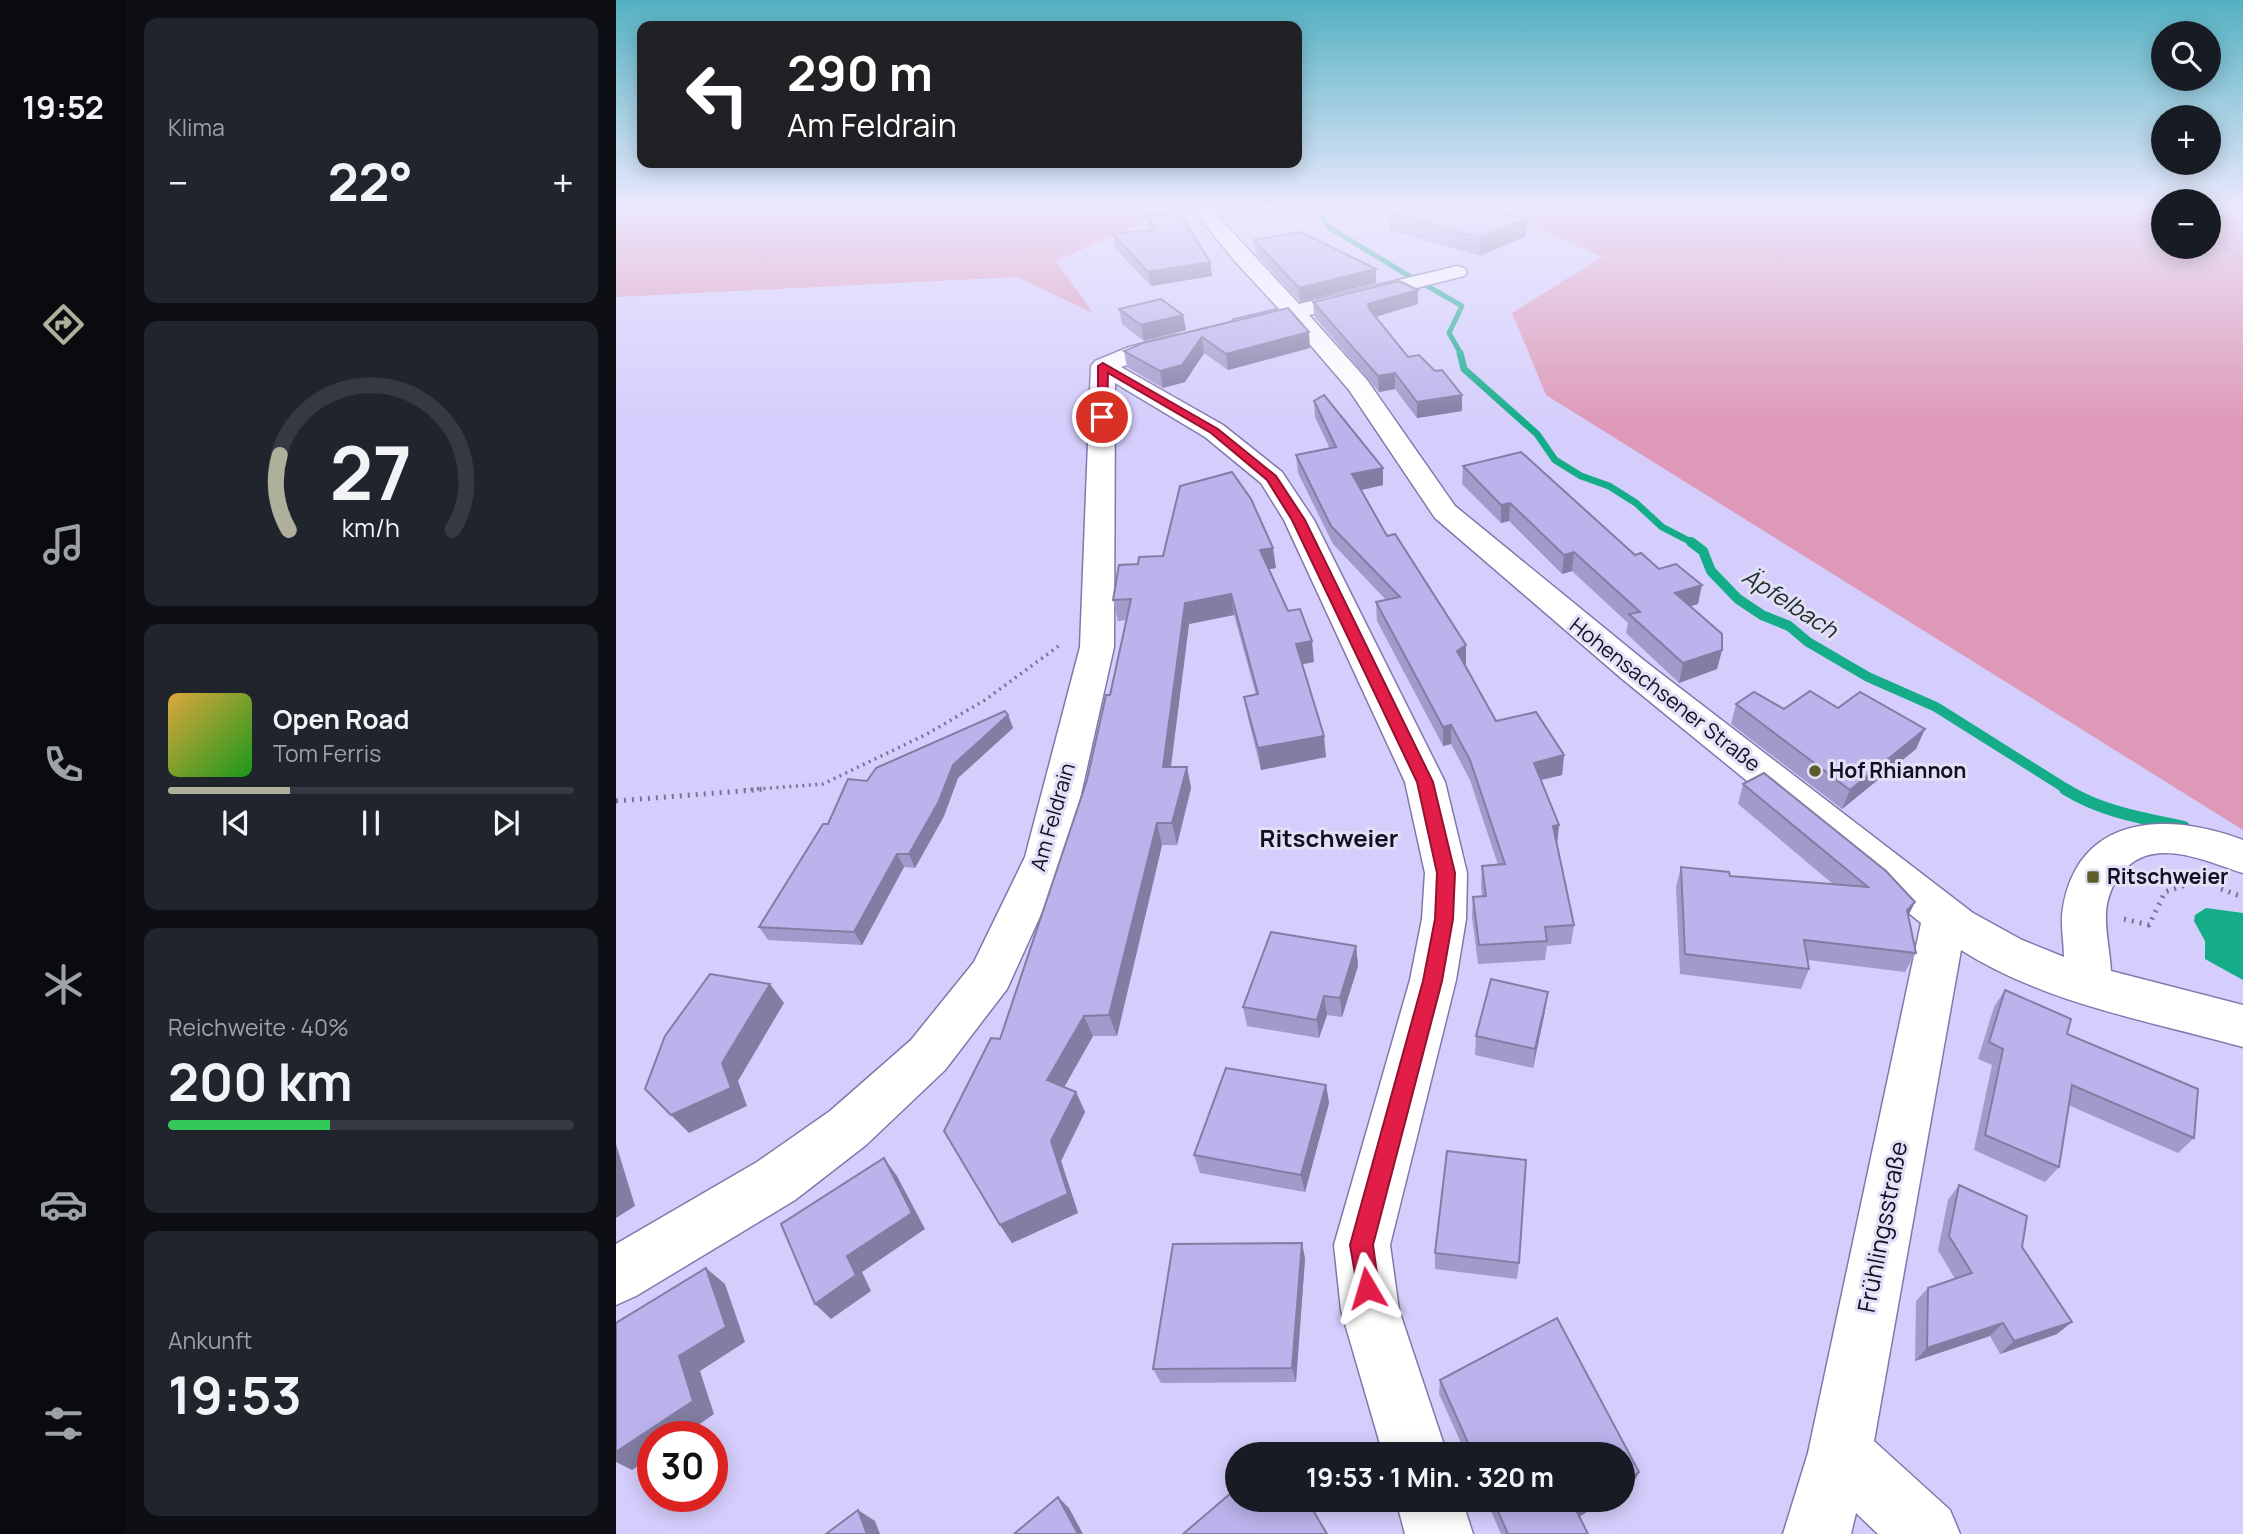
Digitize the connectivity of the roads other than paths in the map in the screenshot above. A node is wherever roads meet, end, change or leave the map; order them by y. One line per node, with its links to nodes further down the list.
1 (1264, 281): 3 (street, Hohensachsener Straße)
2 (1422, 281): 3 (street)
3 (1294, 312): 4 (street); 6 (street, Hohensachsener Straße)
4 (1103, 366): 9 (street, Am Feldrain); 10 (street)
5 (2243, 857): 7 (street)
6 (1944, 919): 7 (street, Hohensachsener Straße); 11 (street, Frühlingsstraße)
7 (2088, 978): 8 (street, Hohensachsener Straße)
8 (2243, 1026)
9 (616, 1276)
10 (1411, 1442)
11 (1840, 1453): 14 (street, Frühlingsstraße); 15 (street)
12 (1433, 1512): 13 (street)
13 (1439, 1534)
14 (1818, 1534)
15 (1926, 1534)

